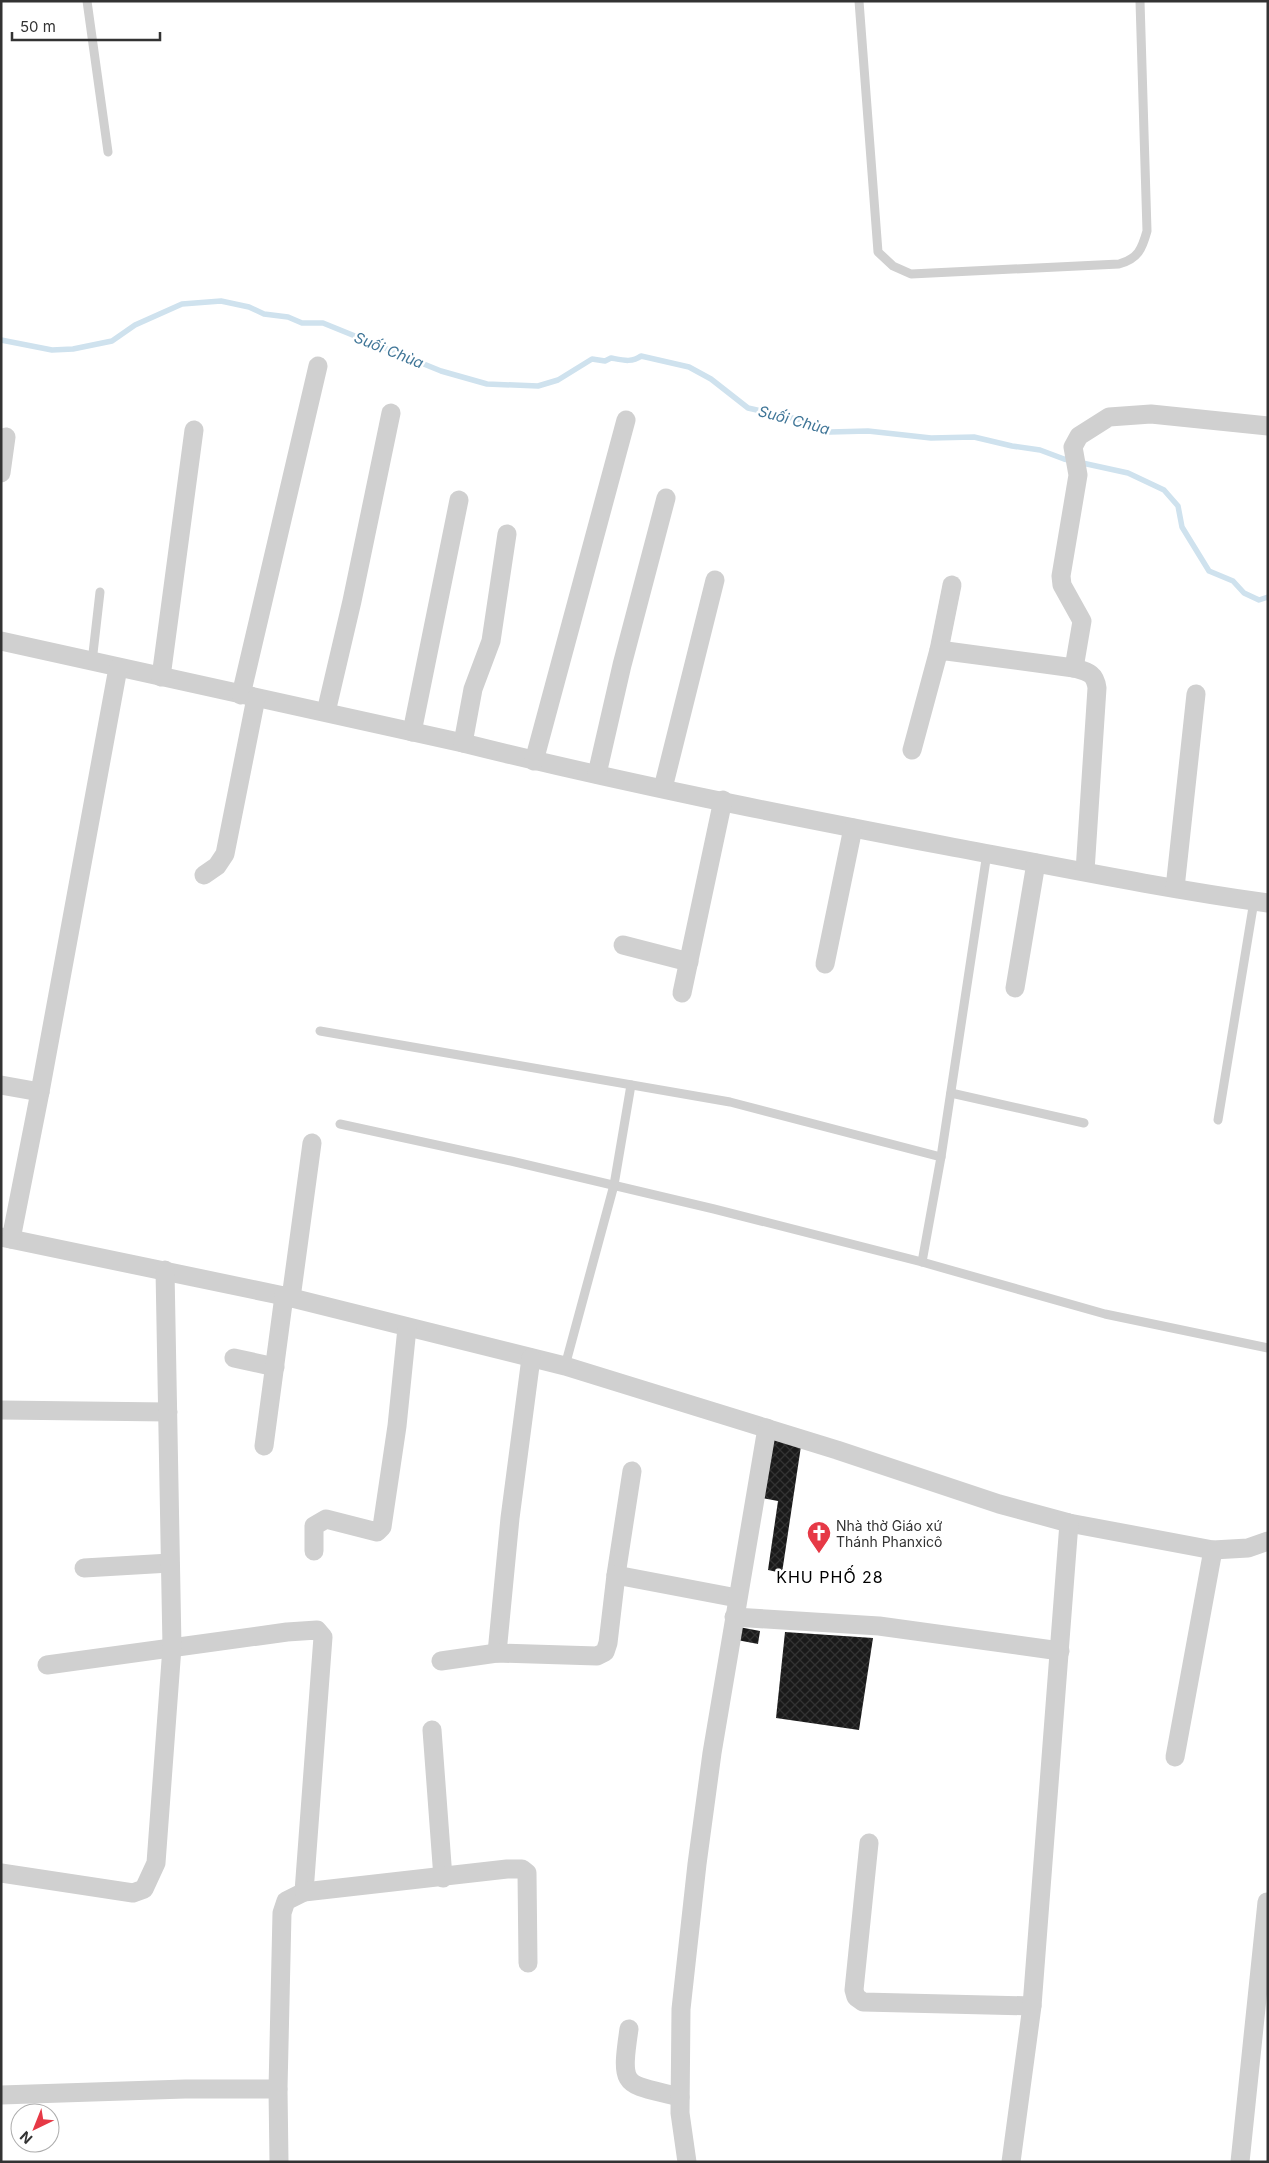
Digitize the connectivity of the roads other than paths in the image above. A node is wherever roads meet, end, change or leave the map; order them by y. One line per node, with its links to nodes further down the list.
1 (87, 1): 4 (lane)
2 (859, 1): 3 (lane)
3 (1140, 1)
4 (108, 152)
5 (318, 366): 25 (street)
6 (391, 413): 26 (street)
7 (626, 420): 30 (street)
8 (1268, 426): 22 (street)
9 (194, 430): 23 (street)
10 (6, 437): 11 (street)
11 (1, 473)
12 (666, 498): 31 (street)
13 (460, 500): 27 (street)
14 (507, 534): 28 (street)
15 (715, 580): 32 (street)
16 (952, 584): 19 (street)
17 (100, 592): 20 (lane)
18 (1, 641): 20 (street)
19 (939, 650): 22 (street); 29 (street)
20 (92, 662): 21 (street)
21 (118, 668): 23 (street); 49 (street)
22 (1074, 668): 37 (street)
23 (161, 678): 25 (street)
24 (1196, 694): 39 (street)
25 (249, 697): 26 (street); 38 (street)
26 (326, 712): 27 (street)
27 (412, 732): 28 (street)
28 (463, 743): 30 (street)
29 (912, 750)
30 (534, 760): 31 (street)
31 (597, 774): 32 (street)
32 (663, 788): 33 (street)
33 (723, 800): 34 (street); 42 (street)
34 (853, 828): 35 (street); 43 (street)
35 (987, 853): 36 (street); 50 (lane)
36 (1036, 863): 37 (street); 44 (street)
37 (1085, 871): 39 (street)
38 (204, 875)
39 (1176, 888): 40 (street)
40 (1261, 902): 51 (lane)
41 (623, 945): 42 (street)
42 (689, 962): 45 (street)
43 (825, 964)
44 (1015, 988)
45 (682, 992)
46 (320, 1031): 48 (lane)
47 (1, 1085): 49 (street)
48 (631, 1085): 55 (lane); 56 (lane)
49 (40, 1092): 57 (street)
50 (951, 1093): 52 (lane); 55 (lane)
51 (1218, 1120)
52 (1084, 1123)
53 (340, 1124): 56 (lane)
54 (312, 1143): 60 (street)
55 (941, 1157): 58 (lane)
56 (614, 1185): 58 (lane); 65 (lane)
57 (6, 1238): 59 (street)
58 (922, 1262): 62 (lane)
59 (165, 1270): 60 (street); 68 (street)
60 (287, 1297): 61 (street); 66 (street)
61 (406, 1328): 64 (street); 75 (street)
62 (1268, 1348)
63 (234, 1358): 66 (street)
64 (531, 1358): 65 (street); 83 (street)
65 (565, 1366): 69 (street)
66 (275, 1367): 70 (street)
67 (1, 1410): 68 (street)
68 (168, 1412): 76 (street)
69 (767, 1428): 72 (street); 79 (street)
70 (264, 1446)
71 (632, 1471): 78 (street)
72 (1069, 1523): 74 (street); 82 (street)
73 (1268, 1541): 74 (street)
74 (1213, 1550): 87 (street)
75 (314, 1551)
76 (170, 1563): 77 (street); 81 (street)
77 (84, 1568)
78 (616, 1575): 79 (street); 83 (street)
79 (737, 1598): 80 (street)
80 (734, 1617): 82 (street); 98 (street)
81 (172, 1648): 85 (street); 89 (street); 91 (street)
82 (1060, 1651): 94 (street)
83 (496, 1653): 84 (street)
84 (440, 1662)
85 (47, 1665)
86 (432, 1730): 90 (street)
87 (1175, 1757)
88 (868, 1843): 94 (street)
89 (1, 1873)
90 (443, 1878): 91 (street); 93 (street)
91 (304, 1892): 96 (street)
92 (1267, 1902): 102 (street)
93 (528, 1962)
94 (1032, 2006): 101 (street)
95 (629, 2029): 98 (street)
96 (278, 2088): 97 (street); 99 (street)
97 (1, 2095)
98 (680, 2097): 100 (street)
99 (279, 2162)
100 (687, 2162)
101 (1011, 2162)
102 (1240, 2162)

